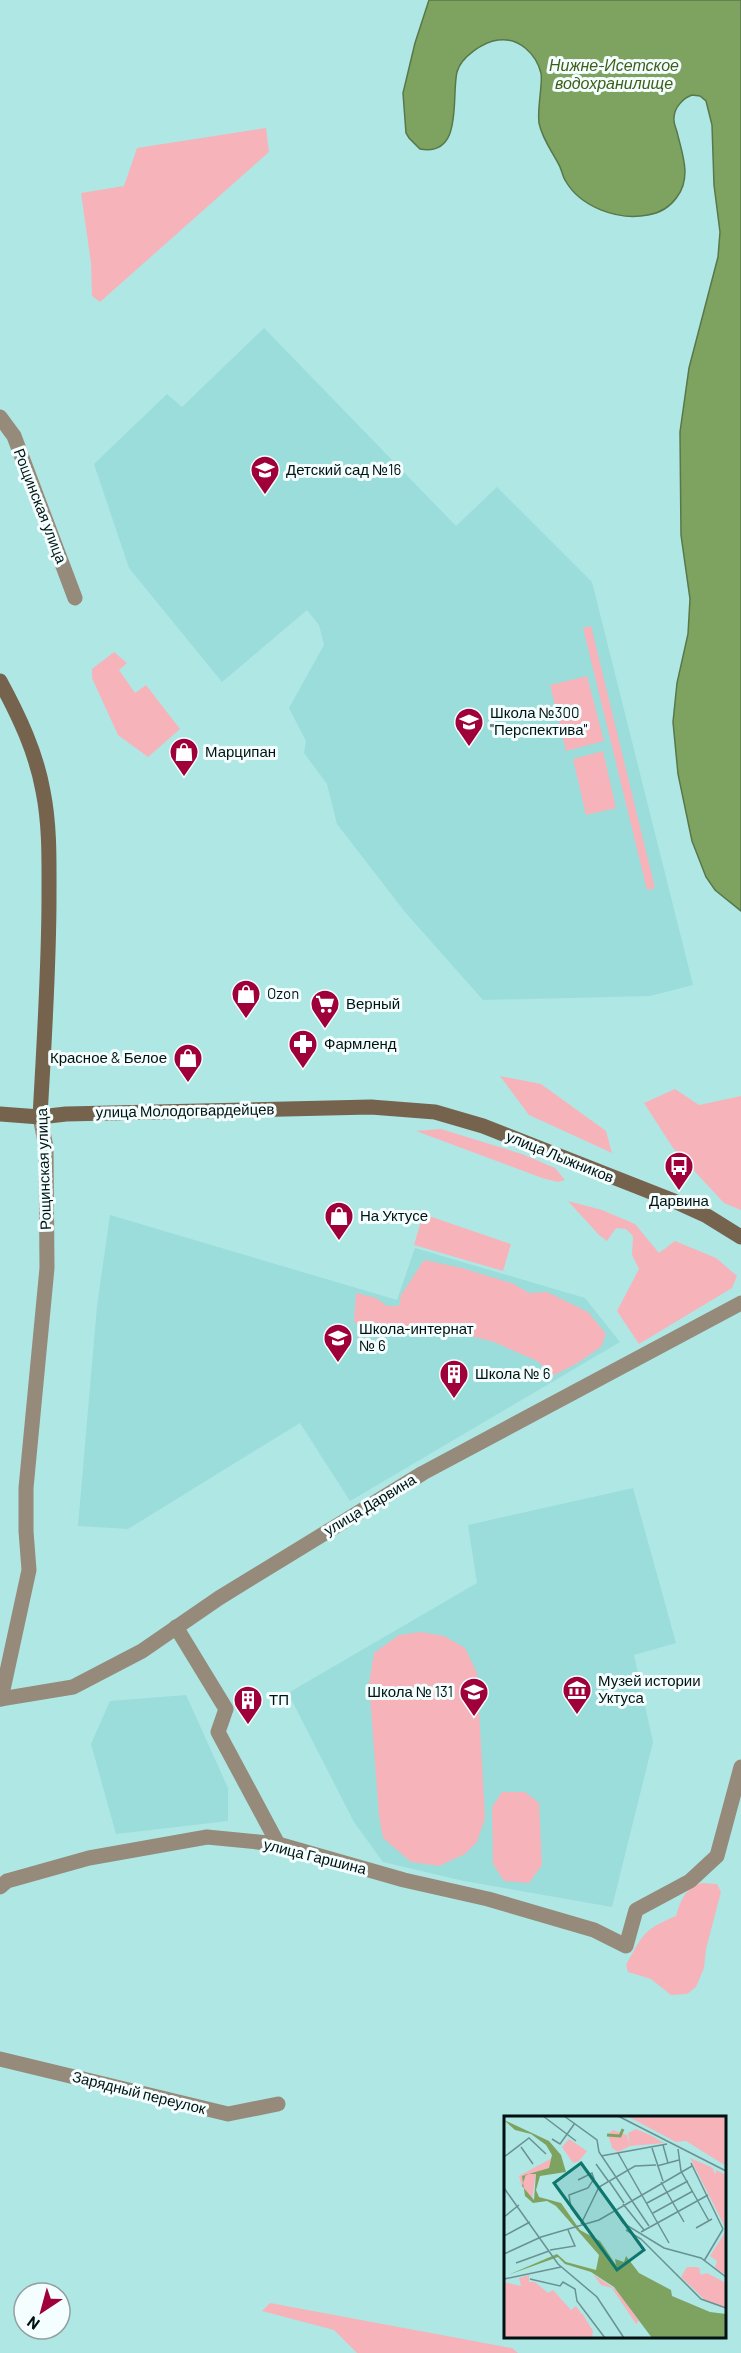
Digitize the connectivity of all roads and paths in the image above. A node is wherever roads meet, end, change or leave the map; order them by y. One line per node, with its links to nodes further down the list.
1 (0, 417): 2 (street, Рощинская улица)
2 (75, 598)
3 (0, 681): 6 (street, Рощинская улица)
4 (371, 1107): 6 (street, улица Молодогвардейцев); 7 (street, улица Лыжников)
5 (0, 1114): 6 (street, улица Молодогвардейцев)
6 (40, 1117): 10 (street, Рощинская улица)
7 (741, 1237)
8 (741, 1304): 9 (street, улица Дарвина)
9 (176, 1627): 10 (street, улица Дарвина); 12 (street)
10 (1, 1699)
11 (741, 1767): 12 (street, улица Гаршина)
12 (278, 1844): 13 (street, улица Гаршина)
13 (0, 1887)
14 (0, 2059): 15 (street, Зарядный переулок)
15 (278, 2104)

